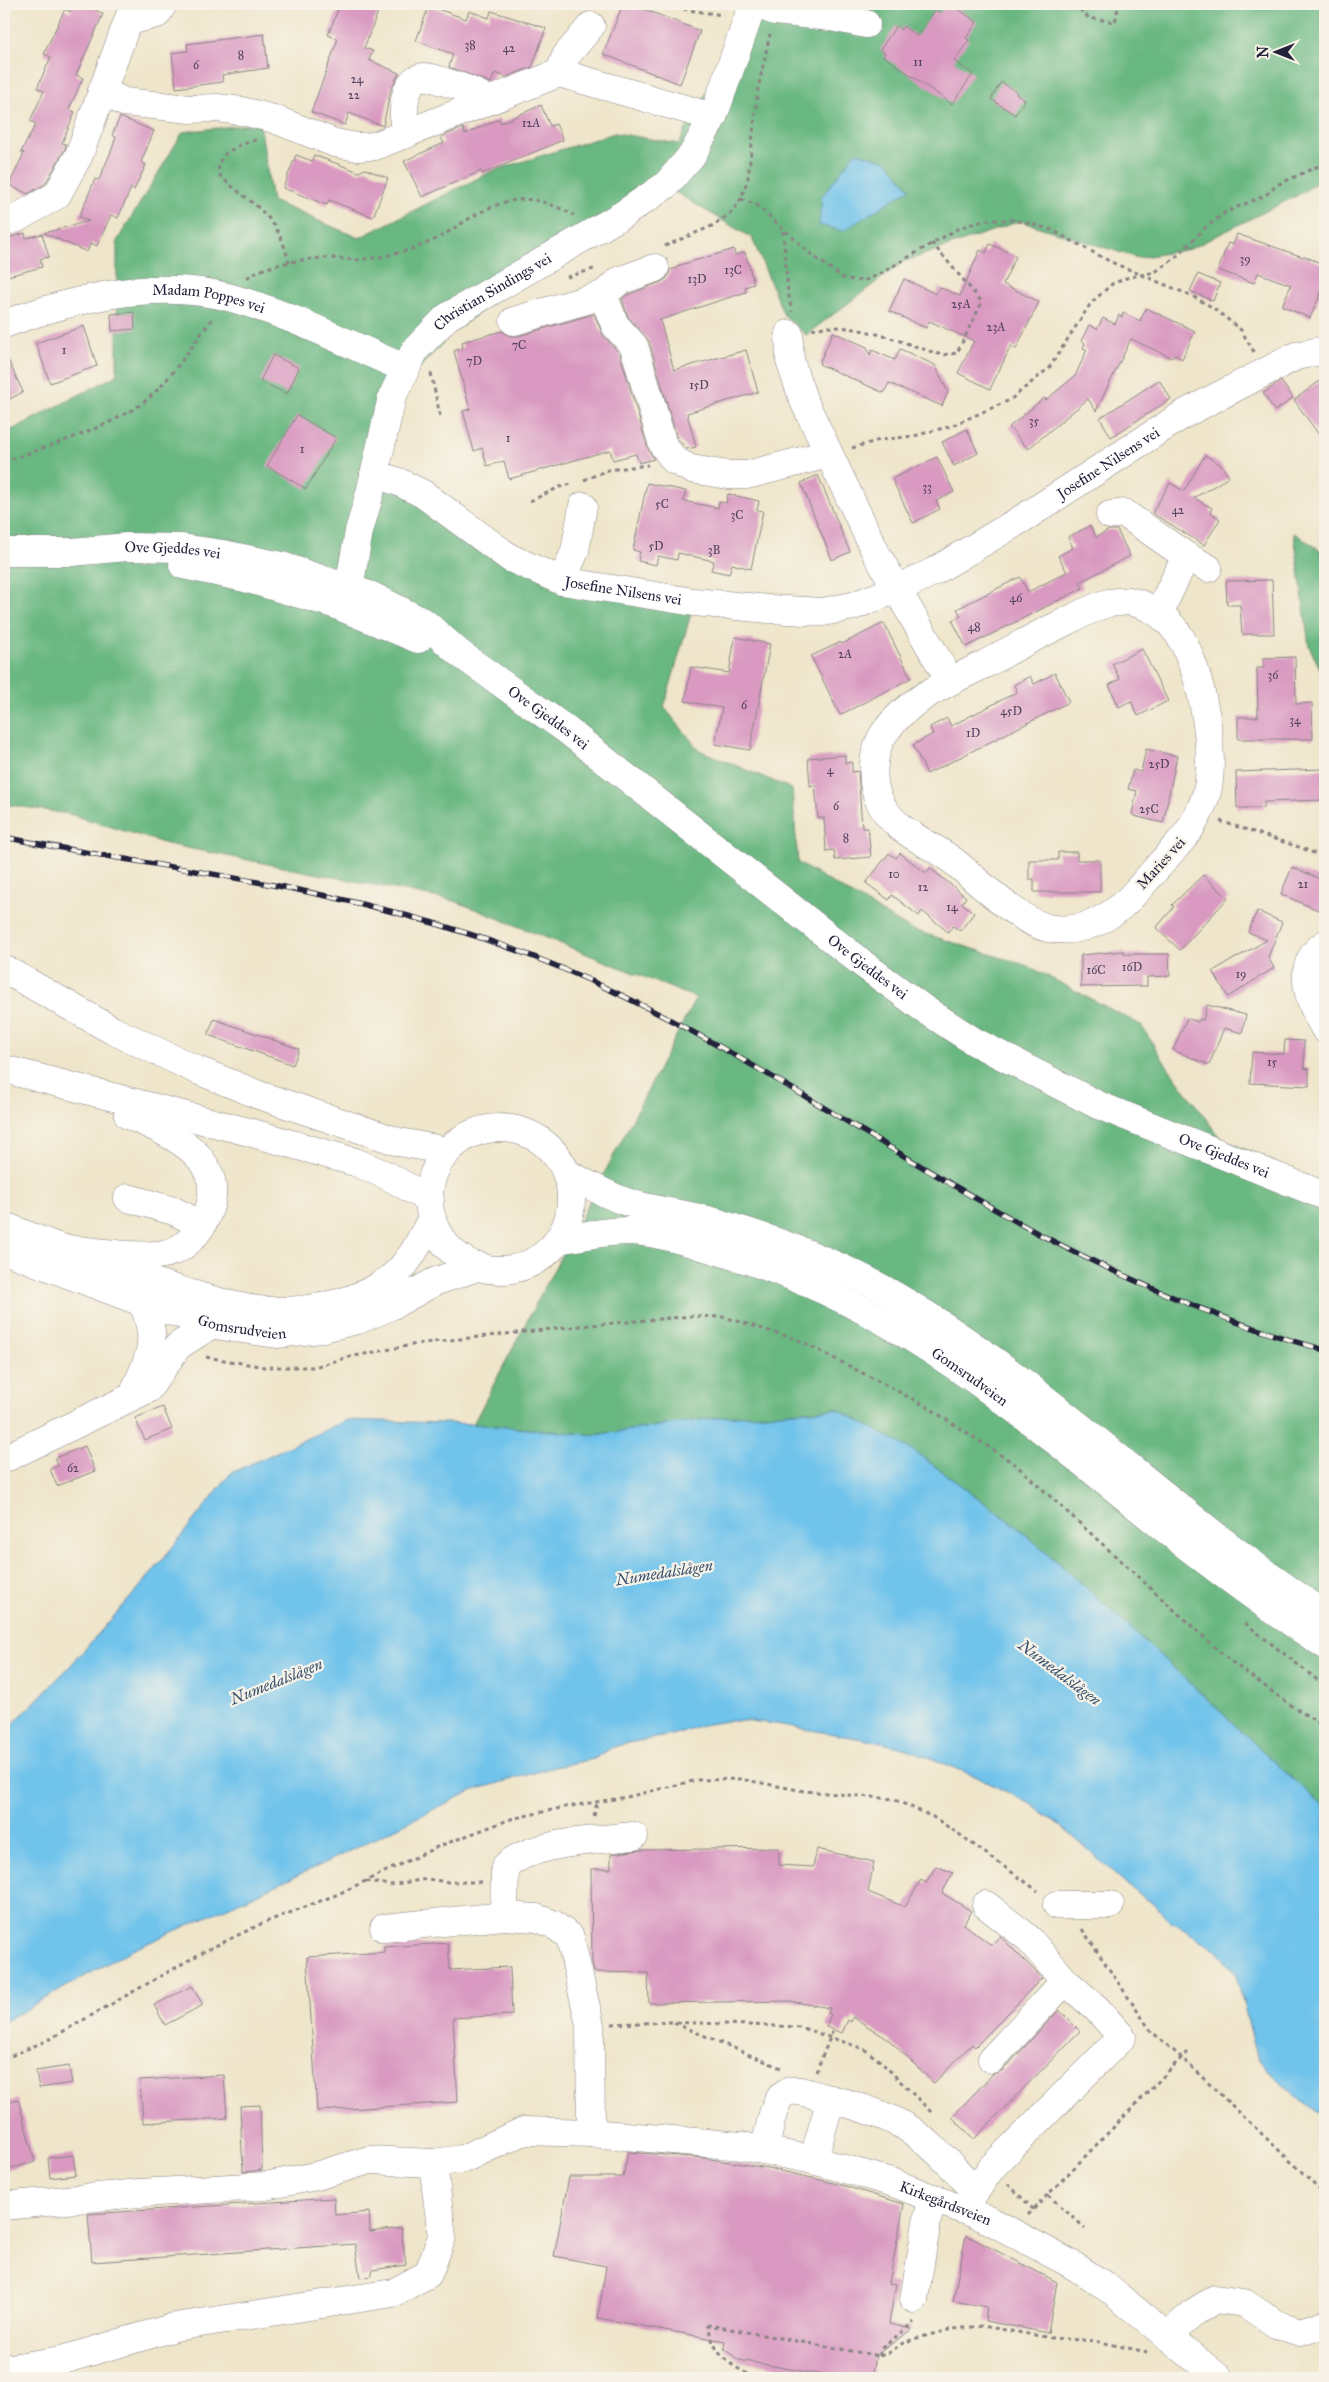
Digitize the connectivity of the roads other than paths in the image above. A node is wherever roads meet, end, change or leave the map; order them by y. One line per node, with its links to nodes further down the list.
1 (163, 4): 3 (main road)
2 (758, 9): 4 (main road); 9 (main road, Christian Sindings vei)
3 (131, 12): 7 (main road)
4 (866, 24)
5 (590, 26): 6 (main road)
6 (559, 73): 8 (main road); 9 (main road)
7 (102, 91): 10 (main road); 11 (main road)
8 (488, 100): 10 (main road); 10 (main road)
9 (713, 118): 18 (main road, Christian Sindings vei)
10 (405, 134)
11 (4, 222)
12 (658, 258): 13 (main road)
13 (603, 295): 14 (main road); 19 (main road)
14 (514, 321)
15 (4, 324): 18 (main road, Madam Poppes vei)
16 (789, 334): 19 (main road)
17 (1325, 350): 25 (main road, Josefine Nilsens vei)
18 (404, 368): 20 (main road, Christian Sindings vei)
19 (828, 454): 25 (main road)
20 (374, 474): 24 (main road, Josefine Nilsens vei); 26 (main road, Christian Sindings vei)
21 (583, 506): 24 (main road)
22 (1110, 515): 27 (main road)
23 (4, 552): 26 (main road, Ove Gjeddes vei)
24 (562, 581): 25 (main road, Josefine Nilsens vei)
25 (897, 589): 28 (main road)
26 (338, 591): 36 (main road, Ove Gjeddes vei)
27 (1159, 613): 28 (main road, Maries vei); 28 (main road, Maries vei)
28 (950, 680)
29 (1325, 944): 31 (main road)
30 (4, 969): 34 (main road)
31 (1325, 1029)
32 (4, 1070): 33 (main road)
33 (58, 1084): 38 (main road); 39 (main road)
34 (448, 1151): 35 (main road); 38 (main road)
35 (566, 1173): 41 (main road); 49 (main road, Gomsrudveien)
36 (1325, 1196)
37 (128, 1198): 39 (main road)
38 (431, 1209): 42 (main road, Gomsrudveien); 44 (main road)
39 (202, 1225): 42 (main road)
40 (4, 1226): 42 (main road, Gomsrudveien)
41 (558, 1240): 44 (main road); 50 (main road, Gomsrudveien)
42 (58, 1248)
43 (4, 1250): 45 (main road, Gomsrudveien)
44 (480, 1266): 46 (main road, Gomsrudveien)
45 (142, 1302): 46 (main road, Gomsrudveien); 47 (main road)
46 (212, 1324): 47 (main road)
47 (133, 1395): 48 (main road)
48 (4, 1458)
49 (1325, 1614)
50 (1325, 1646)
51 (634, 1836): 55 (main road)
52 (1057, 1905): 53 (main road)
53 (1110, 1905)
54 (986, 1906): 57 (main road)
55 (504, 1916): 56 (main road); 60 (main road)
56 (384, 1928)
57 (1065, 1981): 58 (main road); 65 (main road)
58 (992, 2060)
59 (811, 2094): 61 (main road); 62 (main road); 65 (main road)
60 (591, 2133): 61 (main road, Kirkegårdsveien); 63 (main road, Kirkegårdsveien)
61 (765, 2150): 62 (main road, Kirkegårdsveien)
62 (813, 2160): 64 (main road, Kirkegårdsveien)
63 (433, 2163): 66 (main road, Kirkegårdsveien); 70 (main road)
64 (934, 2198): 65 (main road, Kirkegårdsveien); 67 (main road)
65 (969, 2199): 69 (main road, Kirkegårdsveien)
66 (4, 2206)
67 (916, 2309)
68 (1325, 2324): 69 (main road)
69 (1177, 2342): 71 (main road, Kirkegårdsveien)
70 (4, 2369)
71 (1219, 2378)

